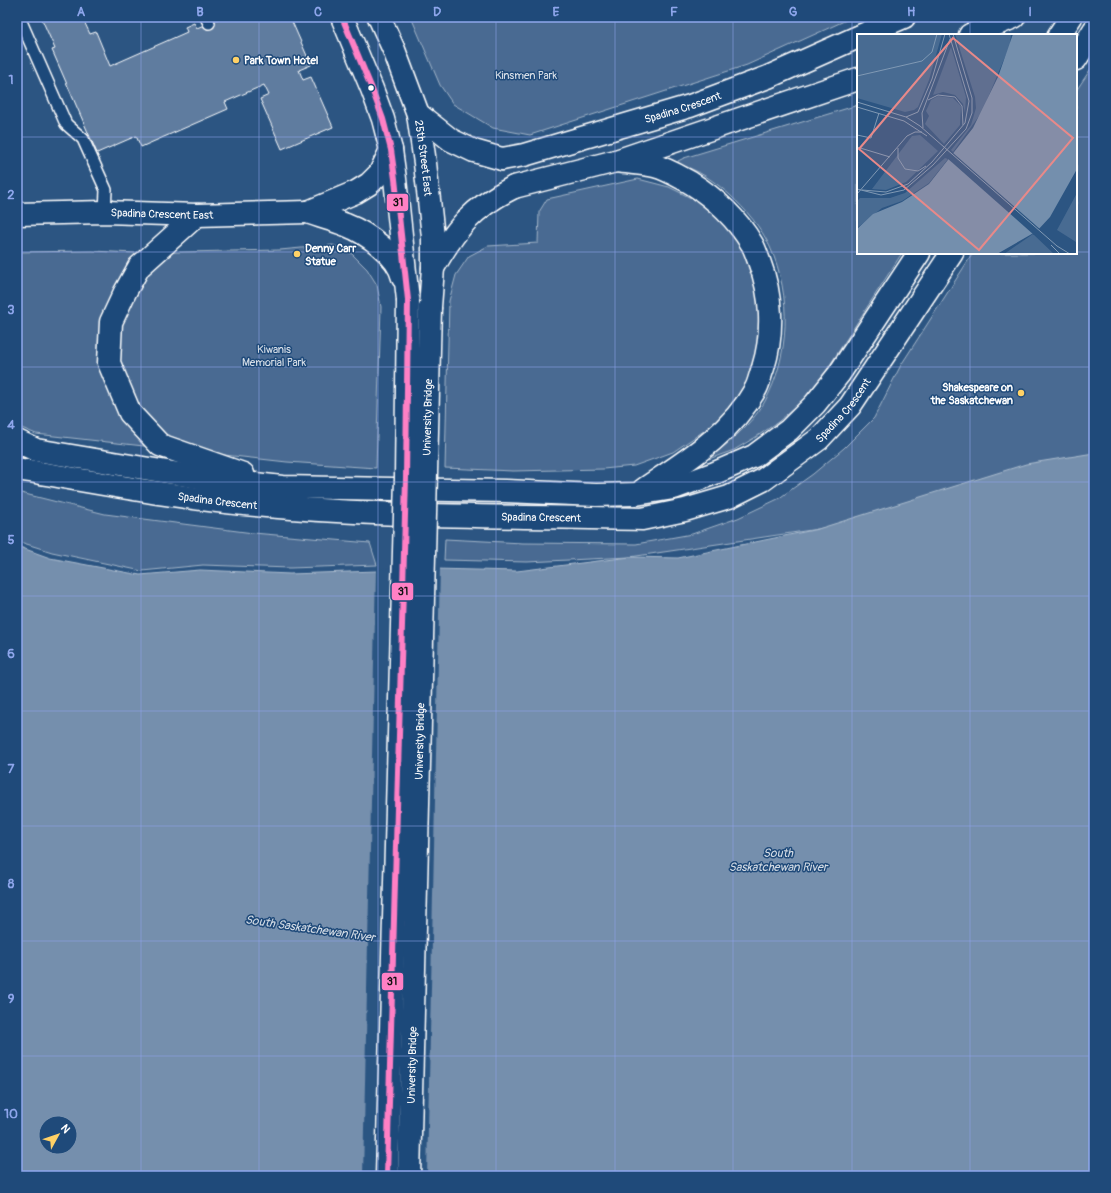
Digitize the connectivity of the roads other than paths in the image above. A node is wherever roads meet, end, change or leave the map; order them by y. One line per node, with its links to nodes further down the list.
1 (19, 17): 17 (lane)
2 (342, 17): 15 (street)
3 (379, 17): 14 (street, 25th Street East)
4 (904, 17): 8 (street)
5 (1014, 17): 9 (street)
6 (1070, 17): 10 (street)
7 (1094, 30): 12 (street)
8 (864, 34)
9 (972, 34)
10 (1060, 34)
11 (857, 36): 14 (street, Spadina Crescent)
12 (1077, 56)
13 (857, 80): 16 (street)
14 (418, 114): 23 (street, 25th Street East)
15 (391, 150): 18 (street); 24 (street)
16 (616, 161): 23 (street); 29 (street)
17 (105, 212): 19 (street, Spadina Crescent East); 20 (street, Spadina Crescent East)
18 (308, 212): 20 (street, Spadina Crescent East); 24 (street)
19 (17, 214)
20 (197, 215): 28 (street)
21 (918, 254): 29 (street, Spadina Crescent)
22 (951, 254): 27 (street, Spadina Crescent)
23 (433, 268): 25 (street, 25th Street East)
24 (408, 300): 30 (street, University Bridge, bridge)
25 (430, 307): 31 (street, University Bridge, bridge)
26 (17, 441): 28 (street, Spadina Crescent)
27 (17, 469)
28 (282, 487): 29 (street, Spadina Crescent)
29 (636, 494)
30 (388, 1176)
31 (409, 1176)

